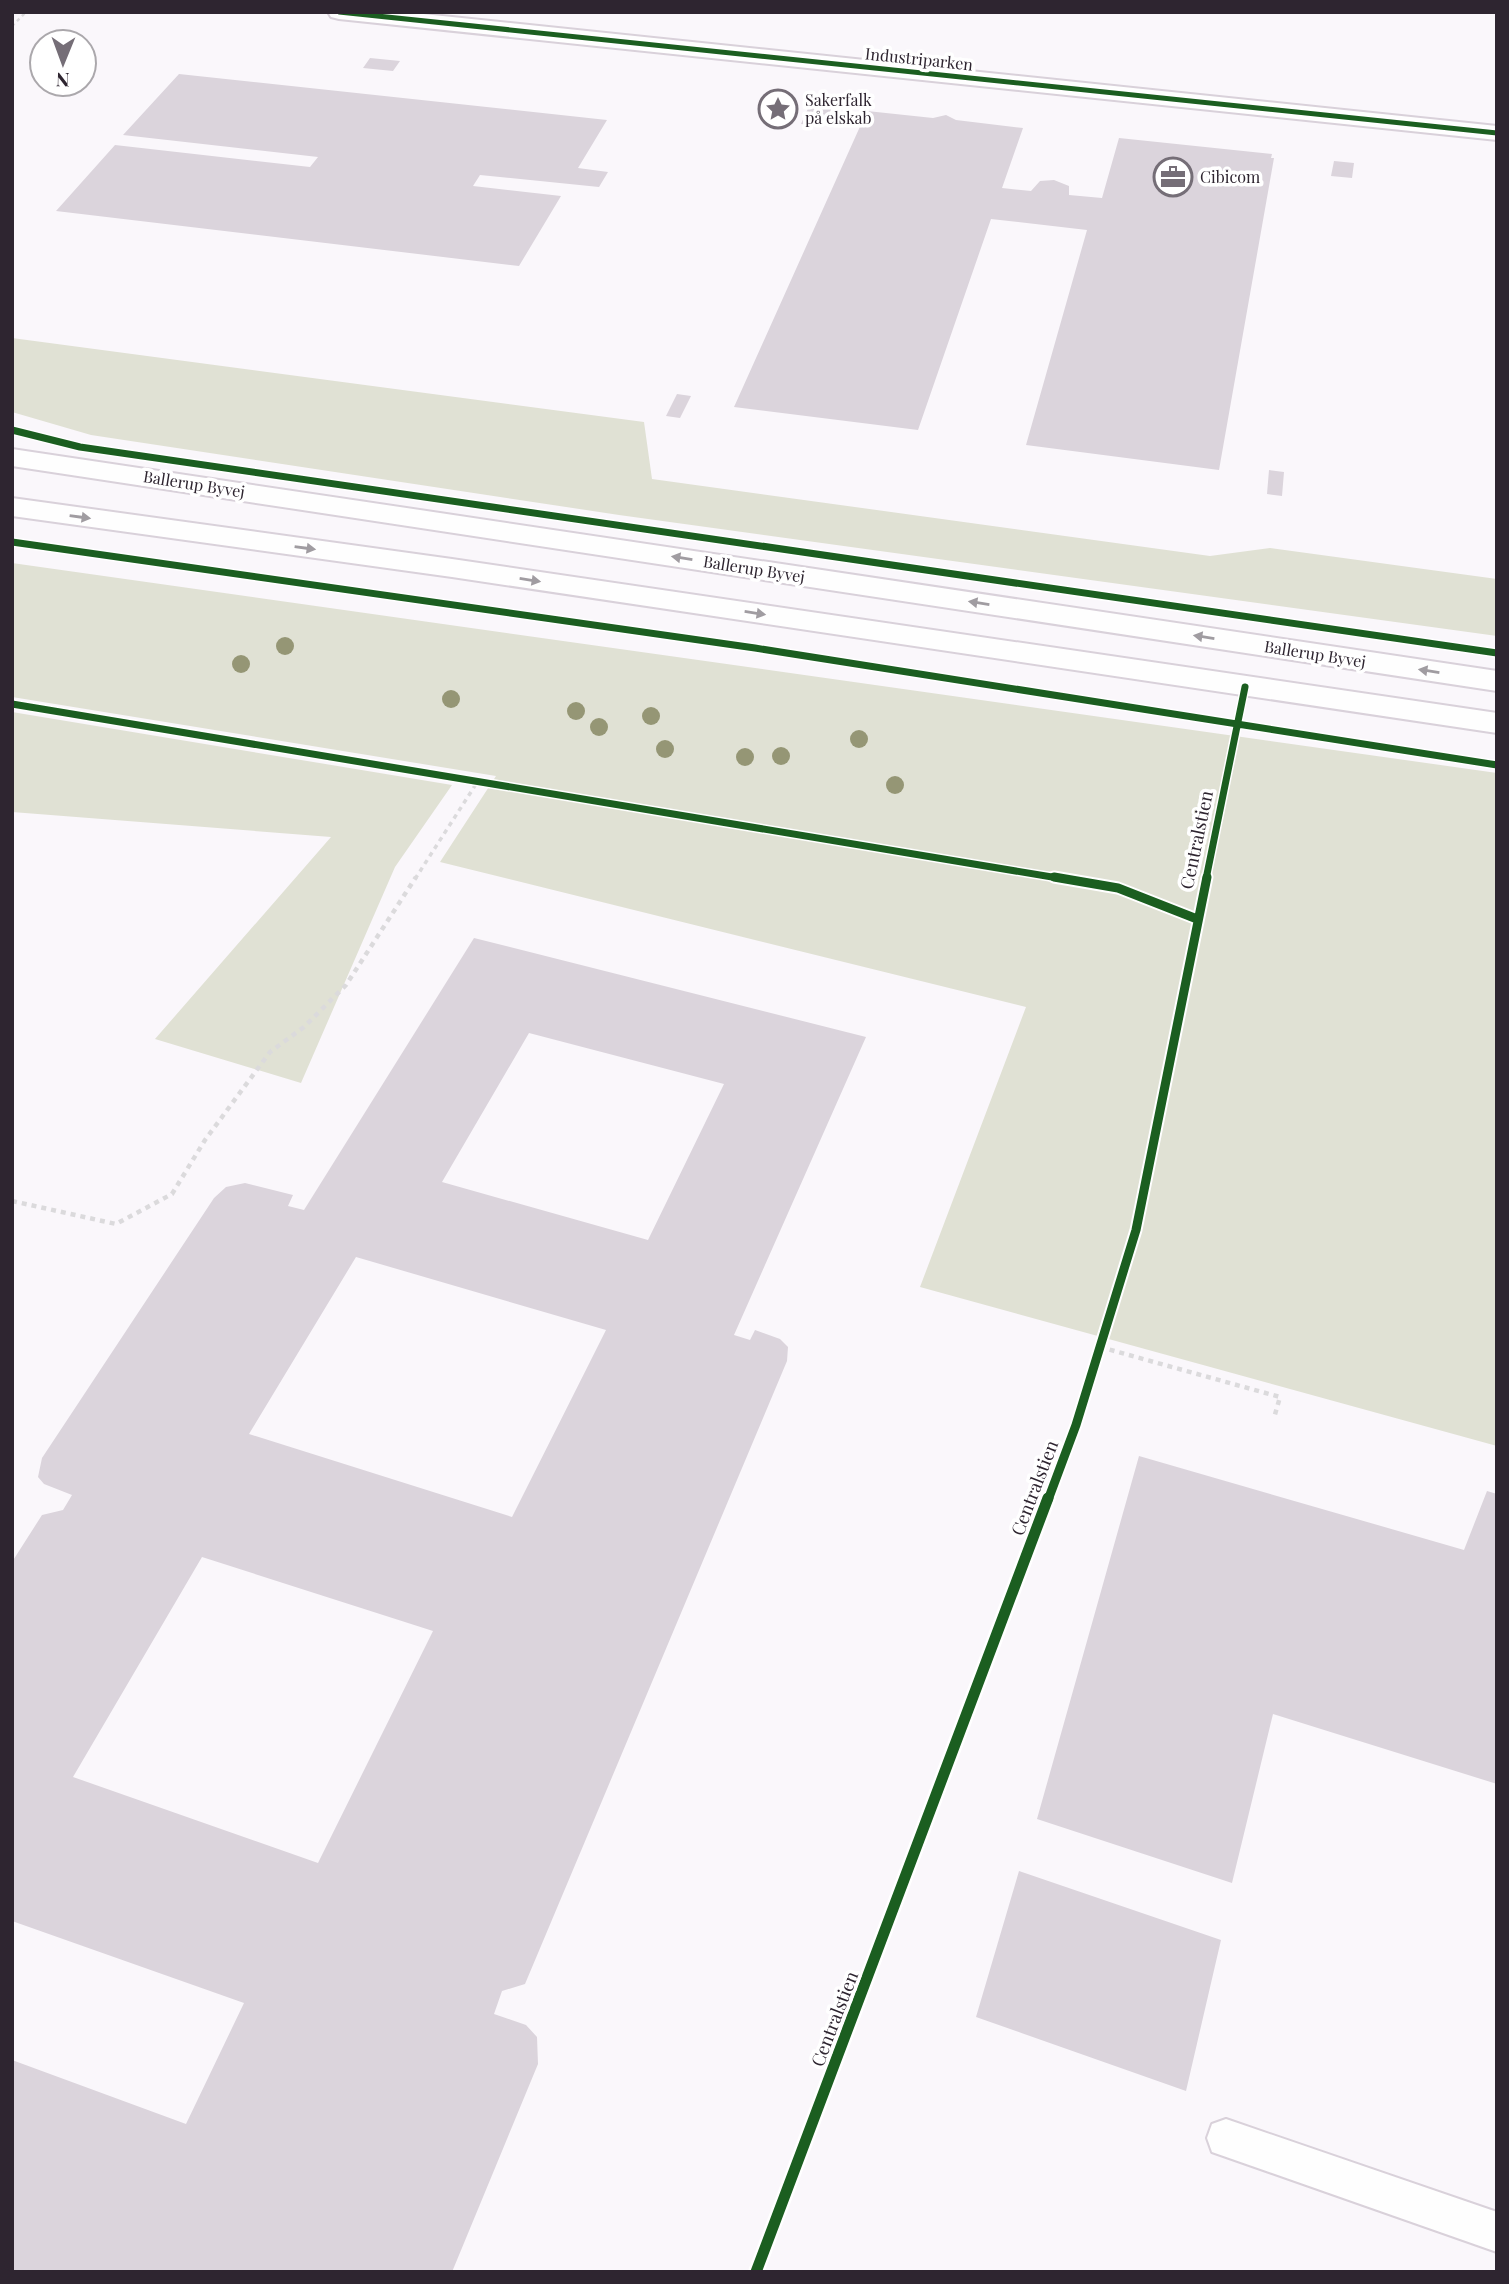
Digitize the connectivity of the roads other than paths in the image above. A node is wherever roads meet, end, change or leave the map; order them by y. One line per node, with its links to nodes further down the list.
1 (339, 12): 2 (main road, Industriparken)
2 (391, 15): 3 (main road, Industriparken)
3 (1497, 133)
4 (12, 457): 6 (main road, Ballerup Byvej, one-way to 4)
5 (12, 507): 7 (main road, one-way to 7)
6 (1497, 681)
7 (1497, 723)
8 (1226, 2138): 9 (lane)
9 (1497, 2232)

